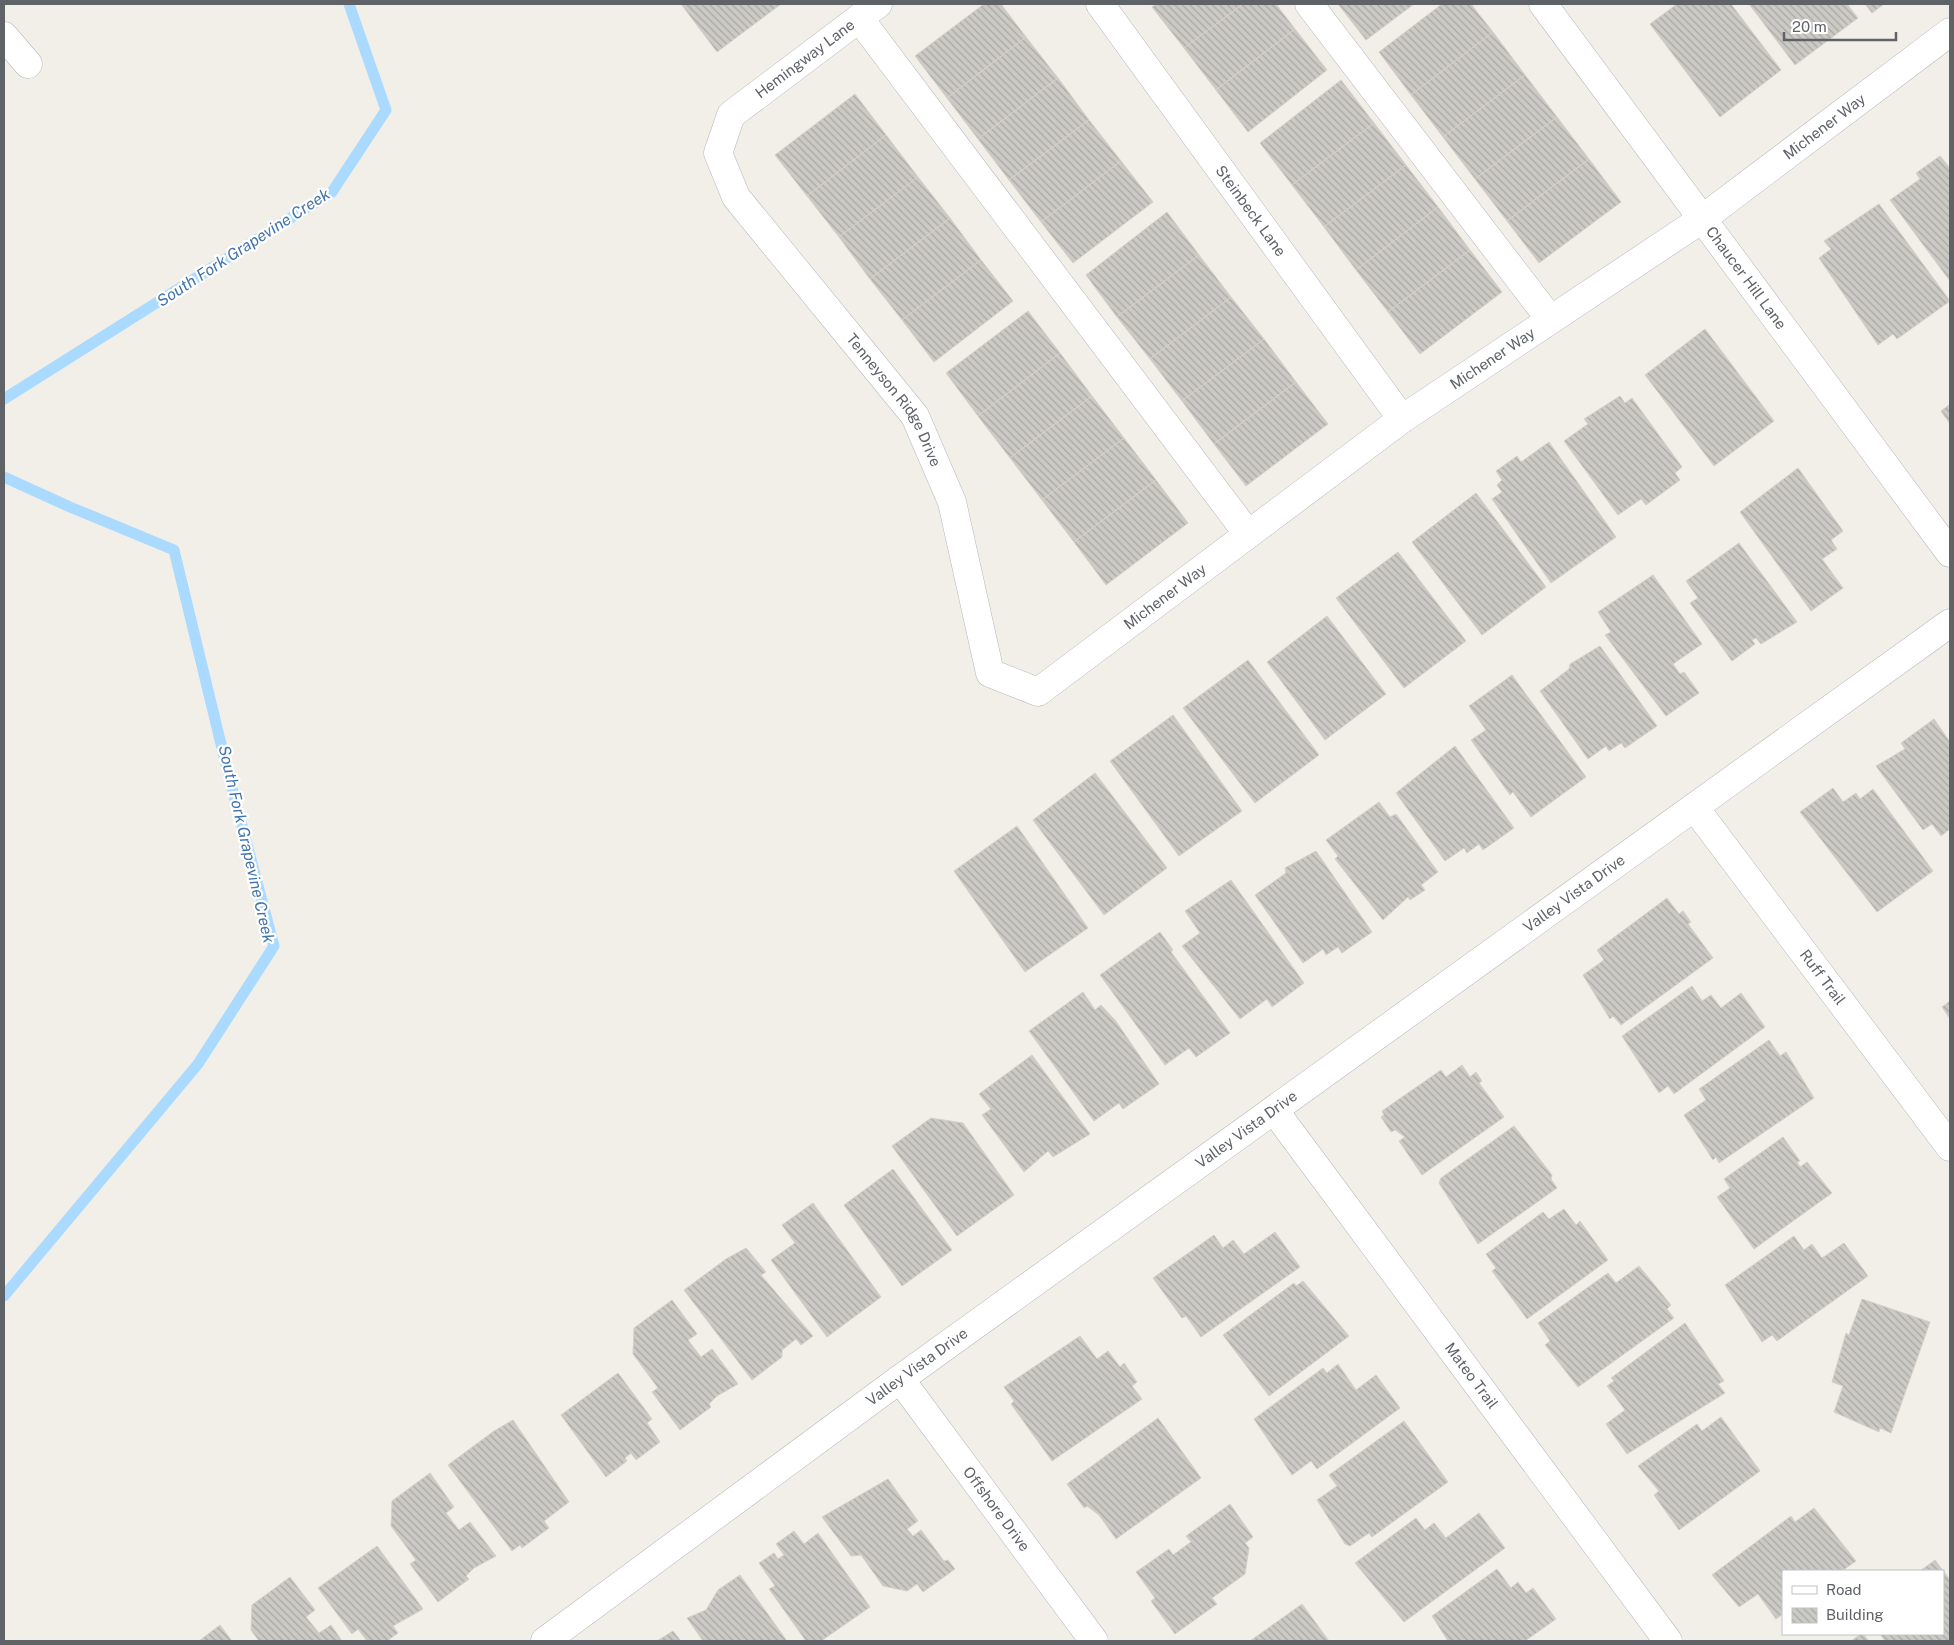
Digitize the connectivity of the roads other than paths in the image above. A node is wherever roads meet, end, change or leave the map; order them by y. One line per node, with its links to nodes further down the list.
1 (1100, 4): 11 (street, Steinbeck Lane)
2 (1309, 4): 10 (street)
3 (1543, 4): 9 (street, Chaucer Hill Lane)
4 (868, 11): 8 (street, Hemingway Lane); 12 (street)
5 (1950, 32): 9 (street, Michener Way)
6 (4, 36): 7 (street)
7 (28, 64)
8 (731, 115): 15 (street, Tenneyson Ridge Drive)
9 (1702, 219): 10 (street, Michener Way); 13 (street, Chaucer Hill Lane)
10 (1550, 319): 11 (street, Michener Way)
11 (1402, 418): 12 (street, Michener Way)
12 (1248, 534): 15 (street, Michener Way)
13 (1950, 553)
14 (1950, 623): 16 (street, Valley Vista Drive)
15 (1038, 692)
16 (1695, 808): 17 (street, Valley Vista Drive); 18 (street, Ruff Trail)
17 (1274, 1110): 19 (street, Valley Vista Drive); 22 (street, Mateo Trail)
18 (1950, 1147)
19 (900, 1379): 20 (street, Valley Vista Drive); 21 (street, Offshore Drive)
20 (545, 1641)
21 (1094, 1641)
22 (1668, 1641)

